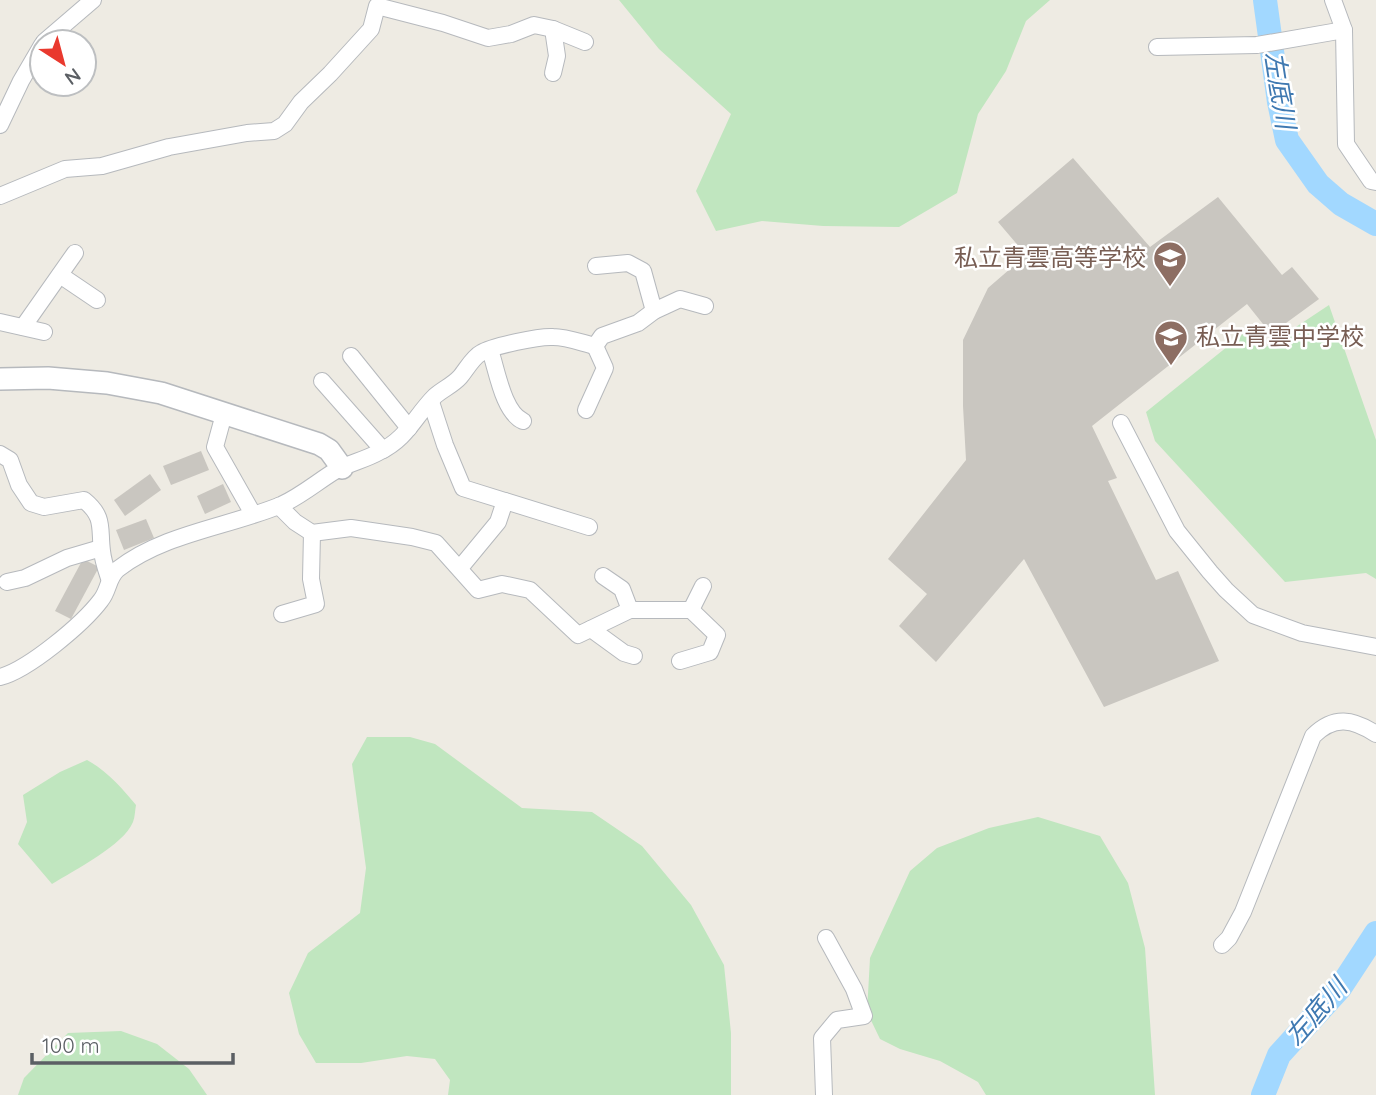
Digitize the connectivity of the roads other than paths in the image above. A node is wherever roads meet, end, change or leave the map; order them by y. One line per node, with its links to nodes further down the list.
1 (93, 0): 3 (street)
2 (1334, 0): 5 (street)
3 (61, 28)
4 (553, 29): 6 (street); 9 (street); 12 (street)
5 (1344, 30): 7 (street); 11 (street)
6 (585, 42)
7 (1157, 47)
8 (28, 69): 10 (street)
9 (553, 73)
10 (0, 125)
11 (1376, 182)
12 (0, 196)
13 (75, 253): 15 (street)
14 (596, 266): 18 (street)
15 (60, 275): 16 (street); 20 (street)
16 (97, 299)
17 (705, 306): 18 (street)
18 (654, 312): 22 (street)
19 (0, 322): 20 (street)
20 (23, 327): 21 (street)
21 (44, 331)
22 (595, 346): 23 (street); 28 (street)
23 (490, 350): 27 (street); 30 (street)
24 (351, 356): 32 (street)
25 (0, 379): 29 (street)
26 (323, 381): 33 (street)
27 (431, 402): 32 (street); 36 (street)
28 (586, 410)
29 (224, 414): 35 (street); 38 (street)
30 (523, 421)
31 (1121, 424): 51 (street)
32 (409, 428): 33 (street)
33 (383, 450): 35 (street)
34 (0, 454): 41 (street)
35 (342, 468): 37 (street)
36 (505, 500): 39 (street); 42 (street)
37 (279, 506): 38 (street); 40 (street)
38 (253, 514): 44 (street)
39 (589, 527)
40 (312, 533): 42 (street); 49 (street)
41 (101, 548): 44 (street); 45 (street)
42 (460, 568): 50 (street)
43 (603, 576): 47 (street)
44 (109, 578): 54 (street)
45 (7, 582)
46 (703, 586): 48 (street)
47 (630, 610): 48 (street); 50 (street)
48 (691, 610): 53 (street)
49 (282, 614)
50 (591, 629): 52 (street)
51 (1376, 647)
52 (634, 656)
53 (680, 661)
54 (0, 677)
55 (1376, 734): 57 (street)
56 (826, 937): 58 (street)
57 (1222, 945)
58 (824, 1095)

